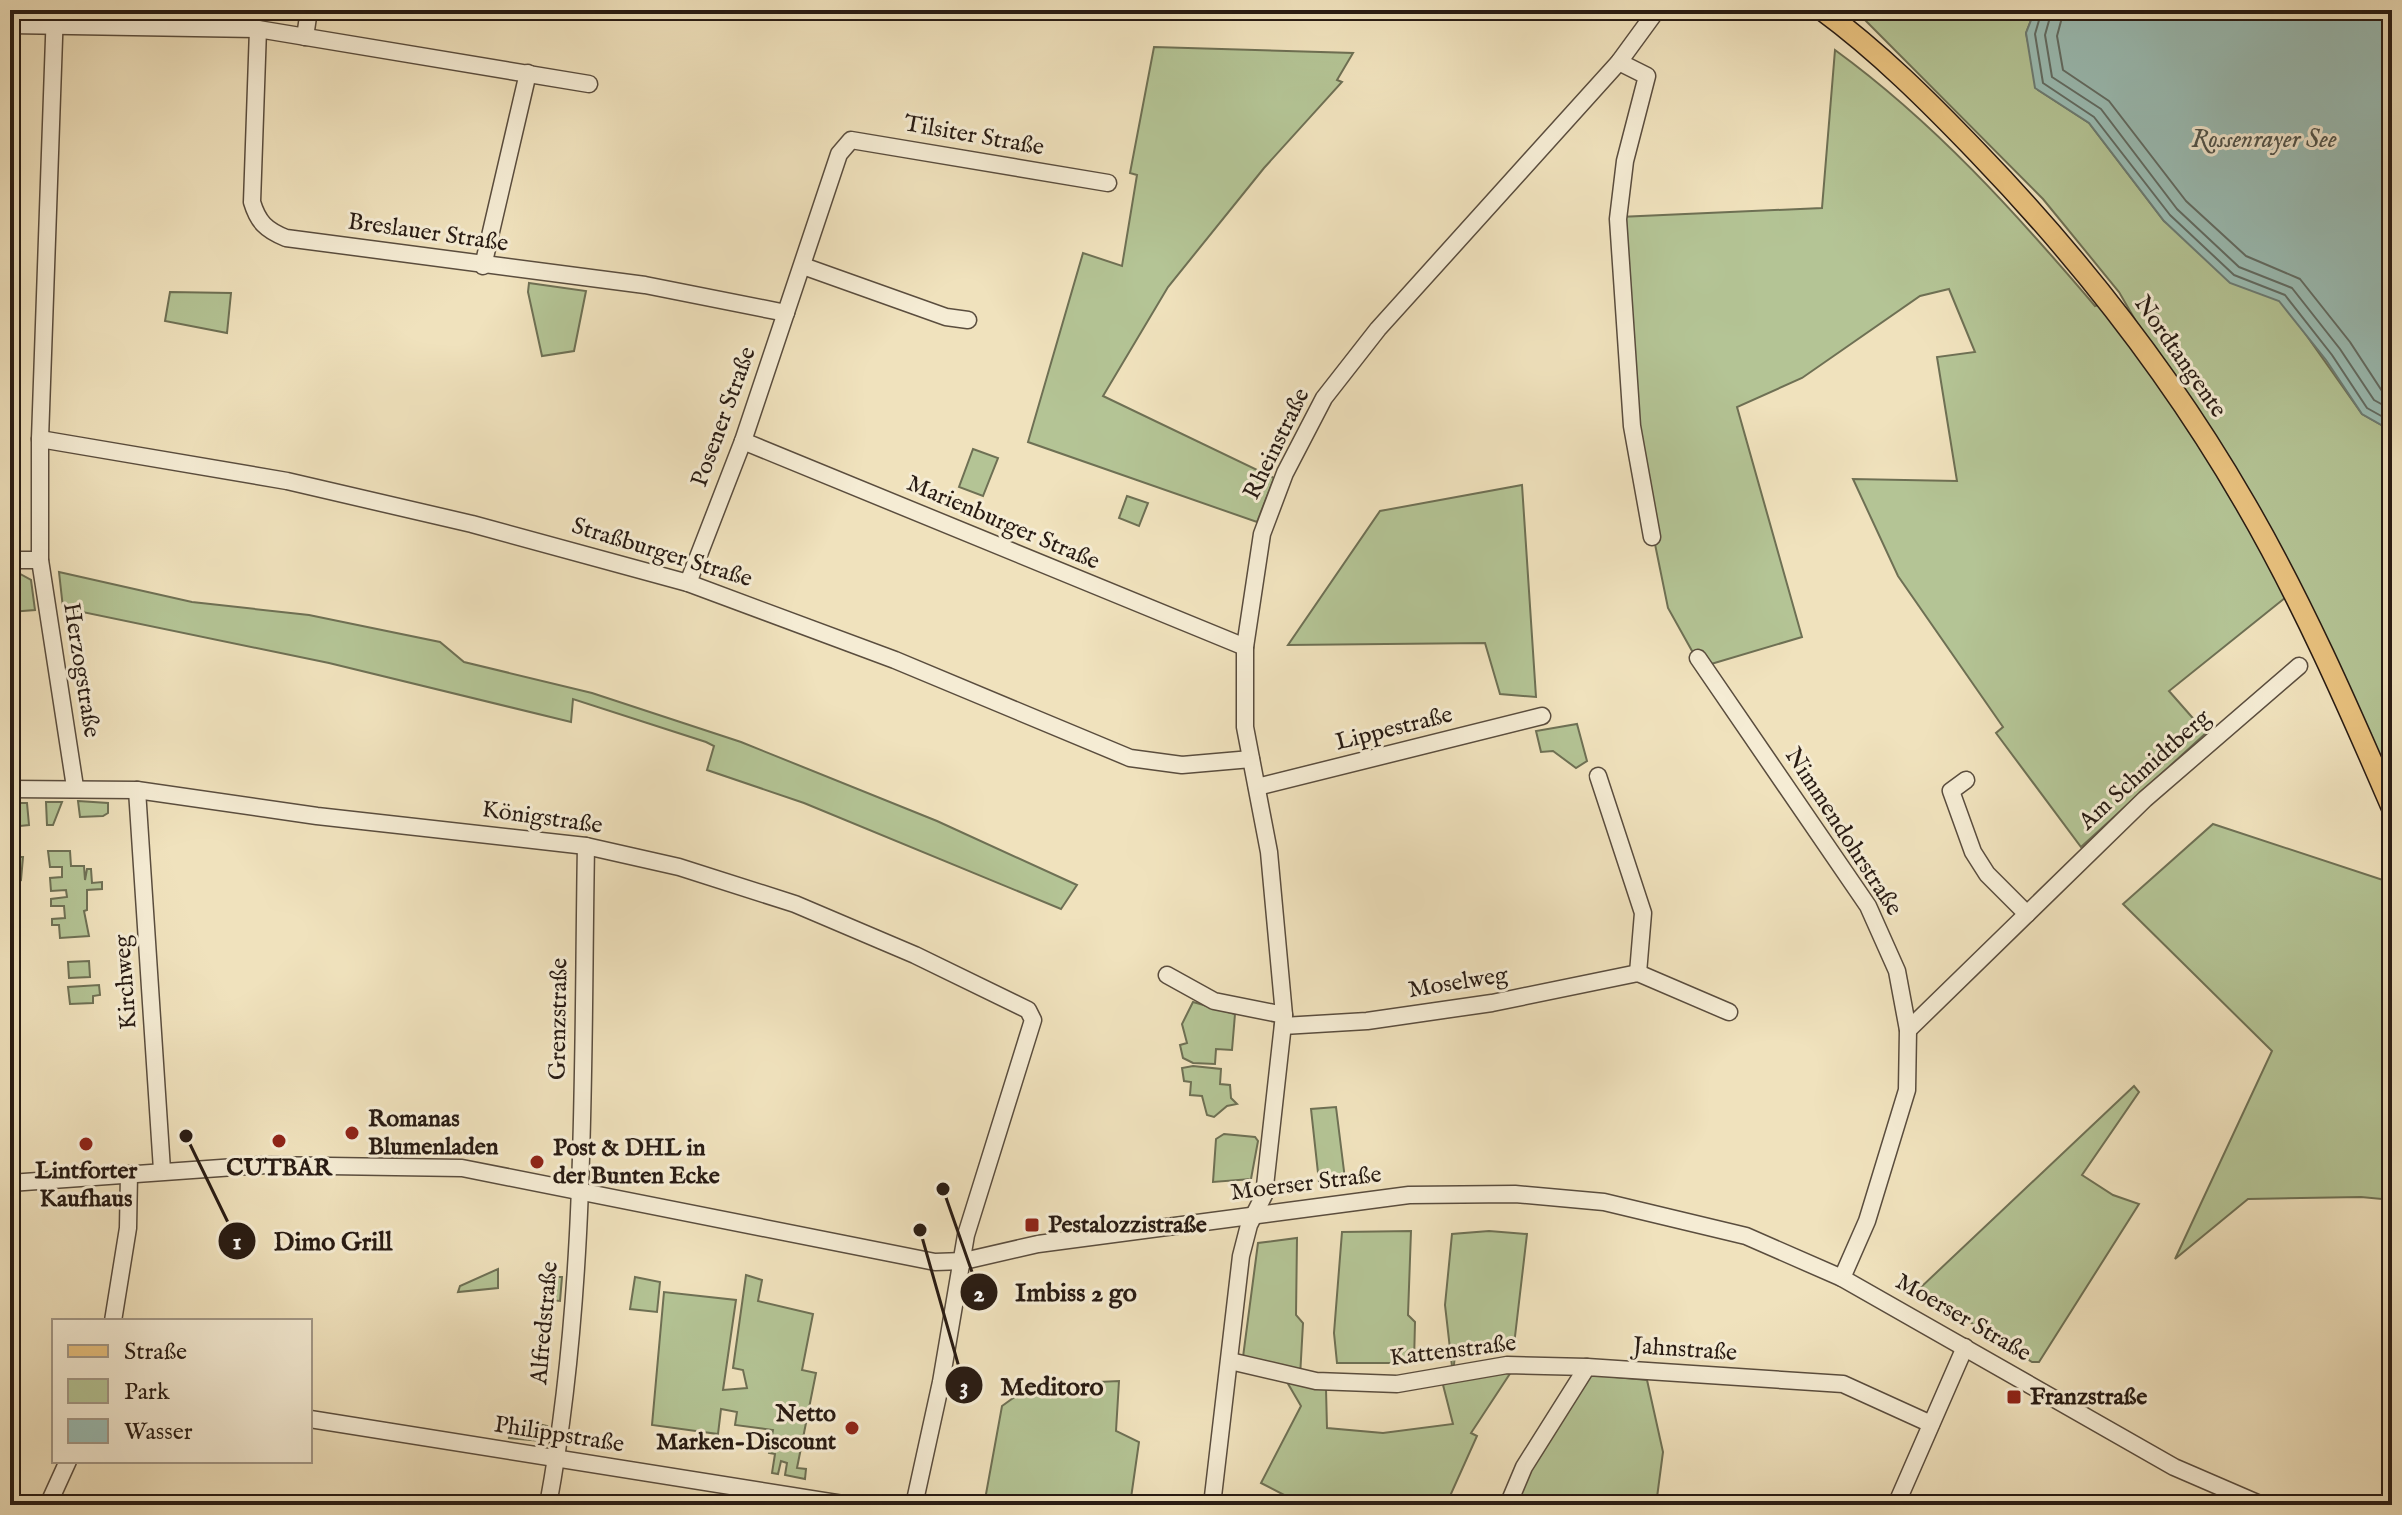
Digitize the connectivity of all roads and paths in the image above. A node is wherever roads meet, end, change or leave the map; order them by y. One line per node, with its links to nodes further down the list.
1 (309, 10): 7 (street)
2 (1657, 10): 8 (street, Rheinstraße)
3 (1822, 10): 34 (main road, Nordtangente)
4 (55, 18): 5 (street); 6 (street); 17 (street, Herzogstraße)
5 (10, 25)
6 (258, 29): 7 (street); 13 (street, Breslauer Straße)
7 (305, 37): 9 (street)
8 (1619, 62): 19 (street); 23 (street, Rheinstraße)
9 (528, 73): 10 (street); 13 (street)
10 (589, 84)
11 (839, 154): 12 (street, Tilsiter Straße); 14 (street, Posener Straße)
12 (1108, 183)
13 (483, 266): 15 (street, Breslauer Straße)
14 (803, 266): 15 (street, Posener Straße); 16 (street)
15 (786, 313): 18 (street, Posener Straße)
16 (968, 320)
17 (40, 439): 21 (street, Herzogstraße); 22 (street, Straßburger Straße)
18 (743, 441): 22 (street, Posener Straße); 23 (street, Marienburger Straße)
19 (1652, 537)
20 (10, 560): 21 (street)
21 (40, 560): 30 (street, Herzogstraße)
22 (688, 583): 27 (street, Straßburger Straße)
23 (1245, 647): 27 (street, Rheinstraße)
24 (1698, 658): 41 (street, Nimmendohrstraße)
25 (2299, 666): 36 (street, Am Schmidtberg)
26 (1542, 716): 31 (street, Lippestraße)
27 (1251, 759): 31 (street, Rheinstraße)
28 (1598, 776): 37 (street)
29 (1966, 780): 36 (street)
30 (75, 787): 32 (street, Königstraße); 33 (street, Königstraße)
31 (1257, 787): 40 (street, Rheinstraße)
32 (10, 789)
33 (137, 790): 35 (street, Königstraße); 42 (street, Kirchweg)
34 (2392, 808)
35 (586, 846): 45 (street, Grenzstraße); 47 (street, Königstraße)
36 (2027, 914): 41 (street, Am Schmidtberg)
37 (1638, 973): 39 (street); 40 (street, Moselweg)
38 (1167, 975): 40 (street)
39 (1729, 1012)
40 (1284, 1020): 46 (street, Rheinstraße)
41 (1908, 1030): 48 (street, Nimmendohrstraße)
42 (162, 1170): 43 (street, Moerser Straße); 45 (street, Moerser Straße)
43 (129, 1174): 44 (street, Moerser Straße); 49 (street)
44 (10, 1183)
45 (580, 1192): 47 (street, Moerser Straße); 55 (street, Alfredstraße)
46 (1257, 1214): 47 (street, Moerser Straße); 48 (street, Moerser Straße); 51 (street)
47 (964, 1261): 60 (street)
48 (1842, 1278): 50 (street, Moerser Straße)
49 (113, 1319)
50 (1965, 1347): 54 (street); 64 (street, Moerser Straße)
51 (1230, 1361): 52 (street, Kattenstraße); 61 (street)
52 (1587, 1367): 54 (street, Jahnstraße); 62 (street)
53 (312, 1419): 55 (street, Philippstraße)
54 (1931, 1424): 63 (street)
55 (556, 1459): 58 (street, Alfredstraße); 59 (street, Philippstraße)
56 (67, 1463): 57 (street)
57 (48, 1505)
58 (548, 1505)
59 (849, 1505)
60 (914, 1505)
61 (1212, 1505)
62 (1508, 1505)
63 (1896, 1505)
64 (2262, 1505)

